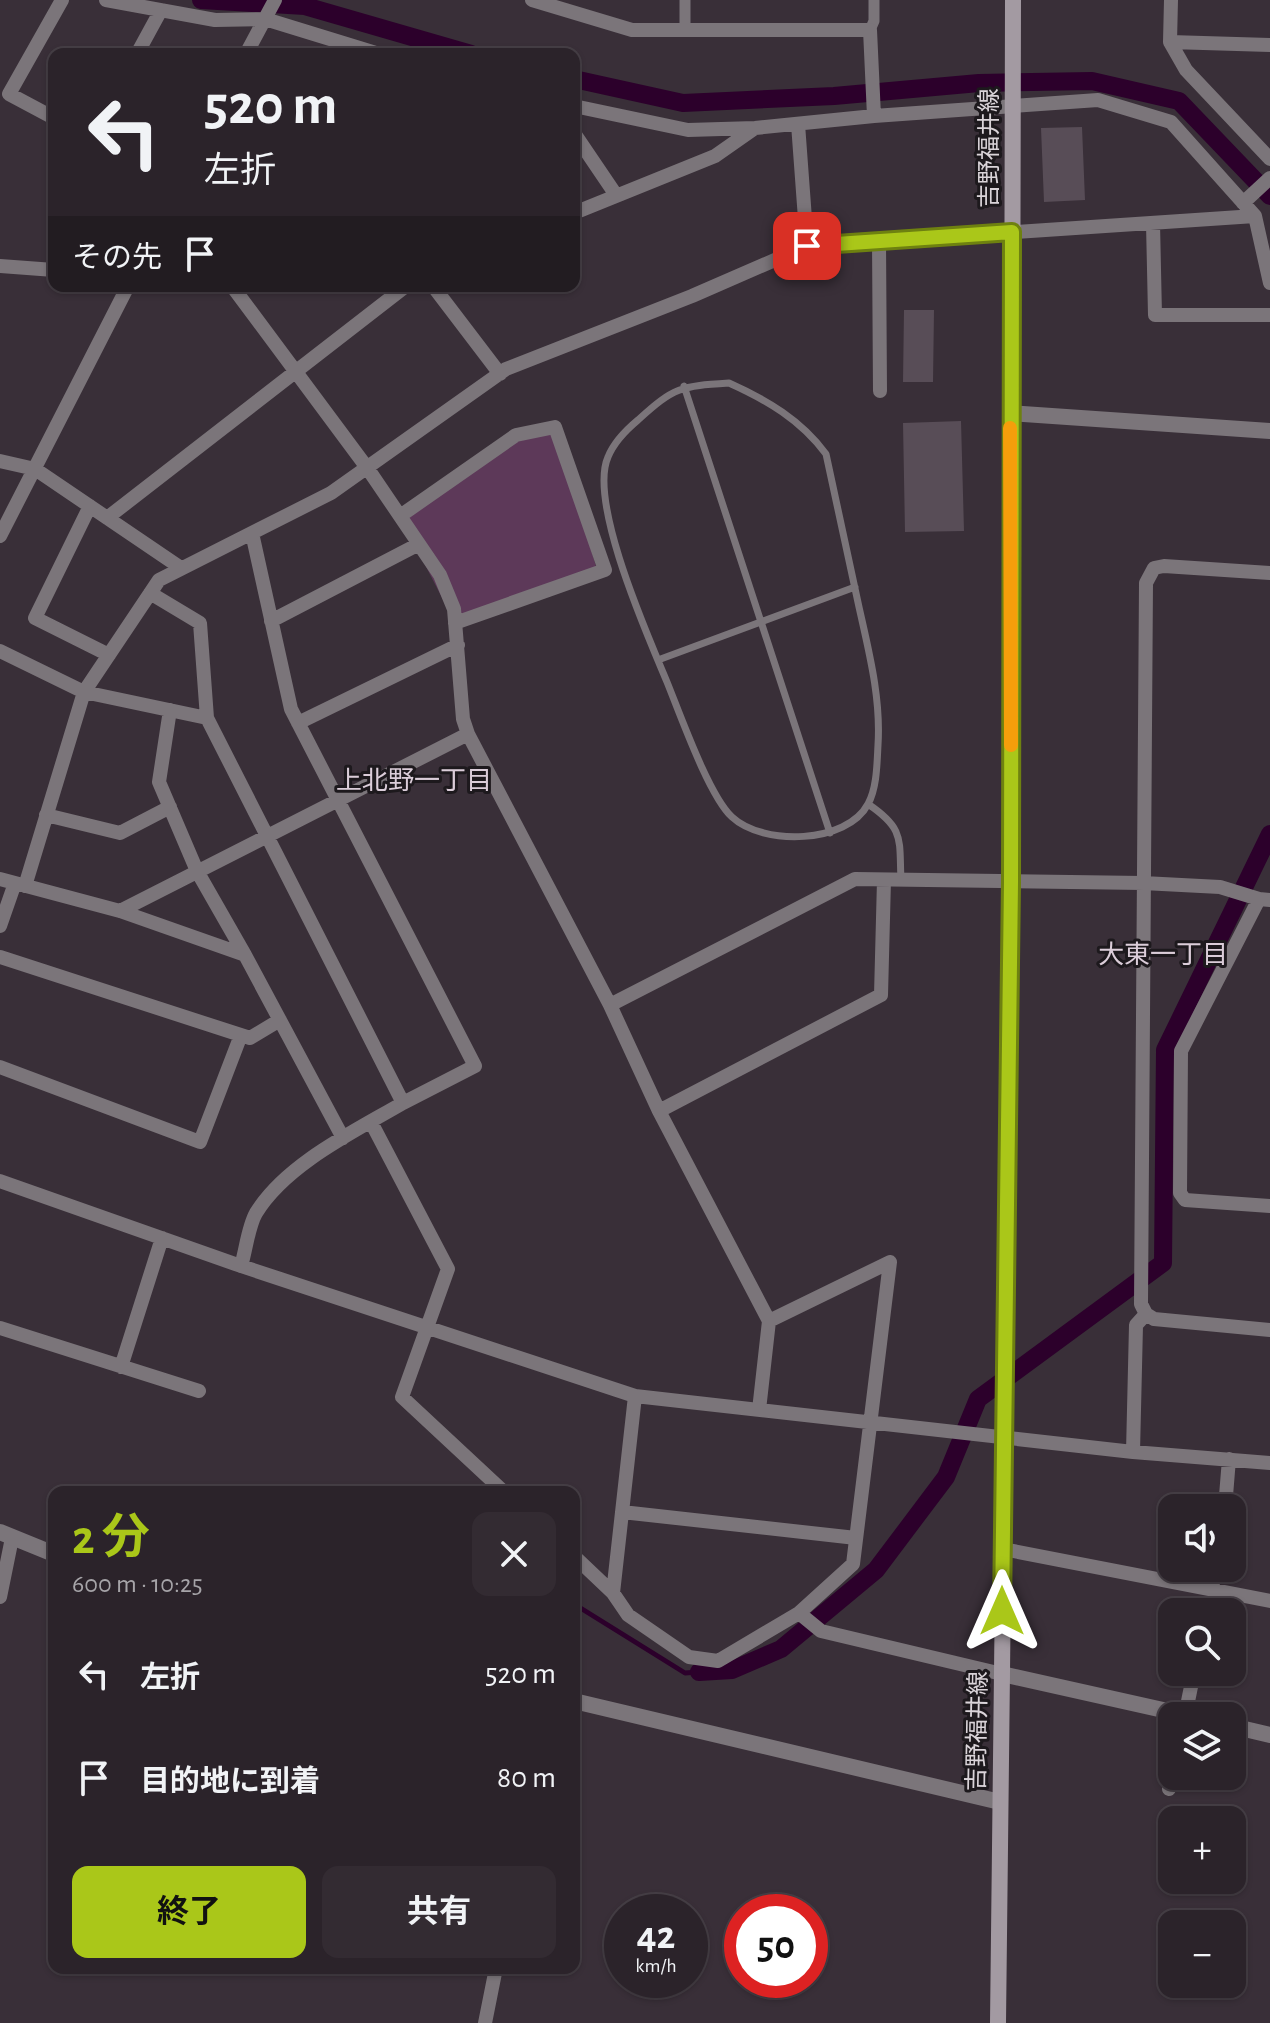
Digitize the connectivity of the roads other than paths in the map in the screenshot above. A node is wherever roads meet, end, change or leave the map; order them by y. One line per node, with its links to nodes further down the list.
1 (62, 0): 19 (street)
2 (106, 0): 9 (street)
3 (532, 0): 10 (street)
4 (685, 0): 10 (street)
5 (874, 0): 11 (street)
6 (1013, 0): 17 (main road, 吉野福井線)
7 (1171, 0): 12 (street)
8 (270, 9): 9 (street); 15 (street); 16 (street)
9 (161, 10): 14 (street)
10 (685, 30): 11 (street)
11 (870, 30): 20 (street)
12 (1170, 42): 13 (street); 24 (street)
13 (1270, 45)
14 (140, 48)
15 (252, 48)
16 (346, 48)
17 (1014, 106): 20 (street); 27 (street); 31 (main road, 吉野福井線)
18 (580, 107): 22 (street)
19 (48, 115)
20 (874, 116): 21 (street)
21 (798, 124): 22 (street); 33 (street)
22 (755, 128): 26 (street)
23 (580, 142): 26 (street)
24 (1270, 159)
25 (1270, 178): 27 (street)
26 (616, 195): 28 (street)
27 (1243, 203): 29 (street)
28 (580, 210)
29 (1255, 216): 30 (street); 36 (street)
30 (1153, 223): 31 (street); 41 (street)
31 (1012, 232): 32 (street); 46 (main road, 吉野福井線)
32 (879, 241): 33 (street); 45 (street)
33 (807, 246): 43 (street)
34 (0, 266): 35 (street)
35 (48, 267)
36 (1270, 283)
37 (125, 292): 49 (street)
38 (236, 292): 42 (street)
39 (398, 292): 42 (street)
40 (438, 292): 43 (street)
41 (1270, 315)
42 (295, 370): 50 (street); 53 (street)
43 (500, 374): 50 (street)
44 (684, 386): 59 (lane); 62 (lane); 67 (lane)
45 (880, 391)
46 (1010, 413): 47 (street); 83 (main road, 吉野福井線)
47 (1270, 431)
48 (0, 461): 49 (street)
49 (35, 469): 51 (street); 55 (street)
50 (368, 469): 52 (street); 54 (street)
51 (90, 506): 53 (street); 66 (street)
52 (400, 516): 56 (street); 63 (street)
53 (107, 518): 57 (street)
54 (252, 533): 57 (street); 61 (street)
55 (0, 536)
56 (419, 544): 61 (street); 63 (street)
57 (181, 568): 60 (street)
58 (1270, 573): 84 (street)
59 (855, 587): 62 (lane); 74 (lane)
60 (150, 593): 66 (street); 70 (street)
61 (271, 621): 71 (street)
62 (761, 622): 67 (lane); 77 (lane)
63 (455, 623): 64 (street)
64 (458, 645): 71 (street); 72 (street)
65 (0, 651): 68 (street)
66 (109, 655): 68 (street)
67 (658, 660): 77 (lane)
68 (84, 692): 69 (street); 76 (street)
69 (170, 710): 70 (street); 75 (street)
70 (207, 718): 78 (street)
71 (298, 723): 73 (street)
72 (468, 734): 73 (street); 91 (street)
73 (338, 799): 78 (street); 95 (street)
74 (868, 804): 77 (lane); 82 (lane)
75 (170, 807): 76 (street); 79 (street)
76 (46, 815): 85 (street)
77 (830, 833)
78 (268, 835): 79 (street); 95 (street)
79 (197, 871): 87 (street); 89 (street)
80 (0, 879): 85 (street)
81 (884, 880): 82 (street); 91 (street); 96 (street)
82 (901, 880): 83 (street)
83 (1011, 882): 84 (street); 113 (main road, 吉野福井線)
84 (1143, 883): 86 (street); 103 (street)
85 (20, 884): 87 (street); 88 (street)
86 (1264, 899): 100 (street)
87 (120, 911): 89 (street)
88 (0, 926)
89 (245, 955): 92 (street)
90 (0, 957): 93 (street)
91 (610, 1005): 96 (street)
92 (280, 1020): 93 (street); 98 (street)
93 (241, 1035): 94 (street)
94 (0, 1067)
95 (403, 1103): 97 (street)
96 (659, 1111): 104 (street)
97 (371, 1122): 98 (street); 105 (street)
98 (343, 1138): 102 (street)
99 (0, 1181): 101 (street)
100 (1270, 1206)
101 (162, 1238): 102 (street); 108 (street)
102 (241, 1266): 105 (street)
103 (1146, 1314): 107 (street); 114 (street)
104 (769, 1321): 111 (street); 112 (street)
105 (426, 1325): 110 (street); 117 (street)
106 (0, 1328): 108 (street)
107 (1270, 1330)
108 (121, 1367): 109 (street)
109 (199, 1391)
110 (635, 1396): 111 (street); 119 (street)
111 (759, 1410): 112 (street)
112 (870, 1422): 113 (street); 121 (street)
113 (1004, 1437): 114 (street); 122 (main road, 吉野福井線)
114 (1133, 1452): 115 (street)
115 (1229, 1459): 116 (street); 118 (street)
116 (1270, 1463)
117 (498, 1486)
118 (1226, 1494)
119 (622, 1512): 121 (street); 127 (street)
120 (6, 1535): 123 (street); 128 (street)
121 (856, 1538): 131 (street)
122 (1003, 1549): 126 (street); 132 (main road, 吉野福井線)
123 (48, 1552)
124 (580, 1562): 127 (street)
125 (1213, 1582): 126 (street)
126 (1211, 1590): 129 (street); 130 (street)
127 (613, 1593): 131 (street)
128 (0, 1597)
129 (1210, 1598)
130 (1270, 1601)
131 (799, 1613): 132 (street)
132 (1002, 1674): 134 (street); 137 (main road, 吉野福井線)
133 (580, 1702): 137 (street)
134 (1158, 1709)
135 (1246, 1729): 136 (street)
136 (1270, 1735)
137 (1000, 1802): 140 (main road, 吉野福井線)
138 (495, 1974): 139 (street)
139 (485, 2023)
140 (998, 2023)

